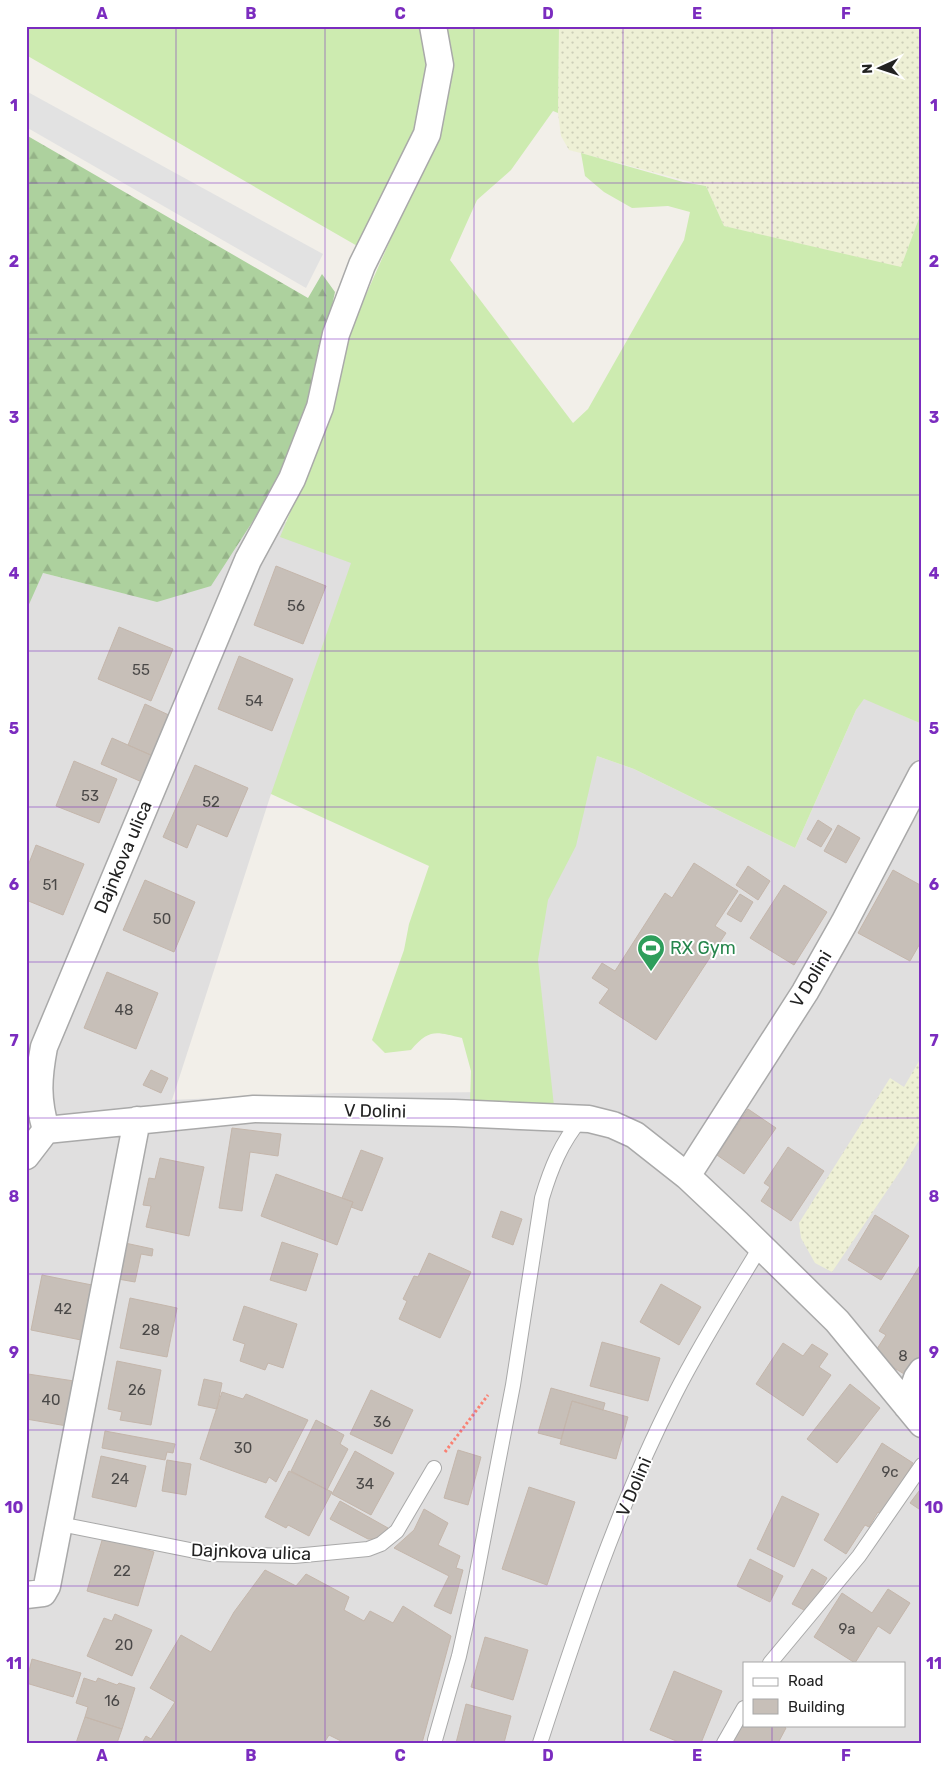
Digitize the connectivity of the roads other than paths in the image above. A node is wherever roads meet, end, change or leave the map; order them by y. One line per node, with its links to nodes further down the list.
1 (433, 26): 3 (street, Dajnkova ulica)
2 (922, 774): 8 (street, V Dolini)
3 (32, 1084): 6 (street, Dajnkova ulica)
4 (580, 1119): 5 (street, V Dolini); 8 (street, V Dolini); 18 (lane)
5 (137, 1120): 6 (street, V Dolini); 14 (street)
6 (46, 1130): 7 (street)
7 (26, 1156)
8 (687, 1176): 9 (street, V Dolini)
9 (761, 1246): 11 (street, V Dolini); 19 (lane, V Dolini)
10 (922, 1371): 11 (street, V Dolini)
11 (914, 1415)
12 (922, 1465): 16 (lane)
13 (434, 1468): 14 (lane, Dajnkova ulica)
14 (60, 1524): 15 (street)
15 (26, 1595)
16 (771, 1662)
17 (743, 1710): 20 (lane)
18 (435, 1740)
19 (540, 1743)
20 (724, 1743)

